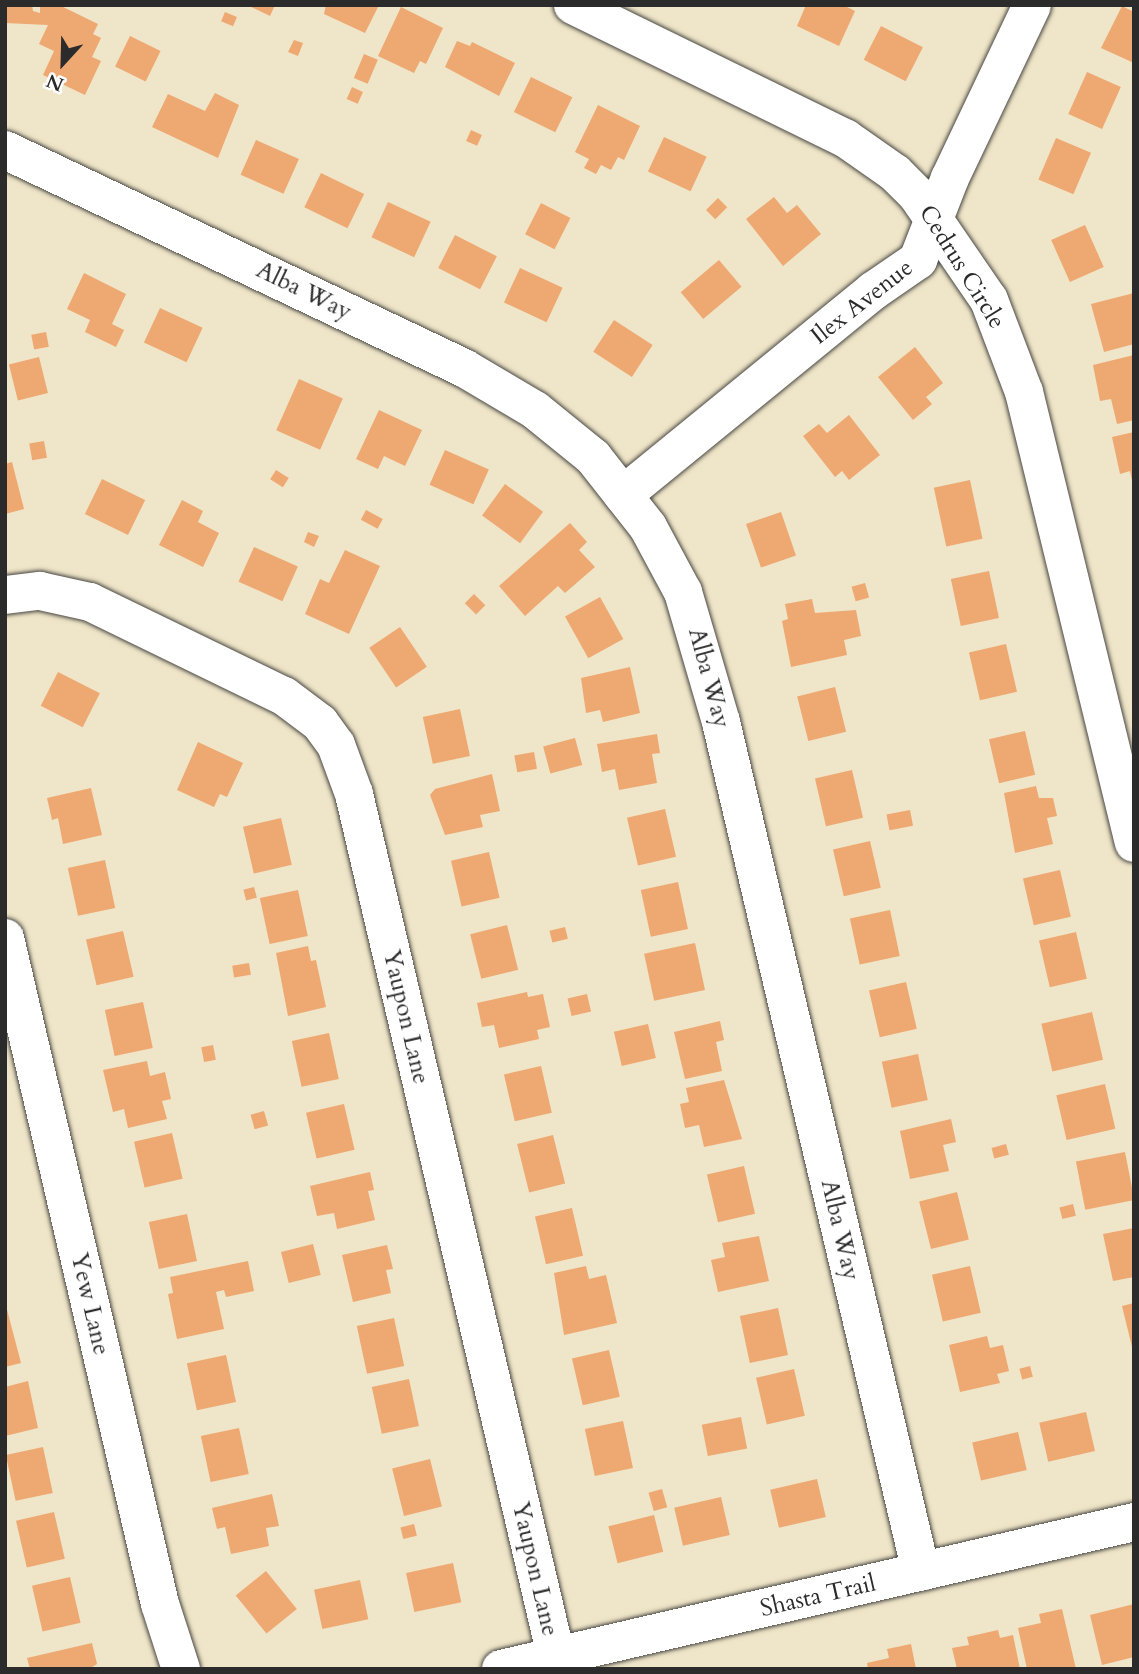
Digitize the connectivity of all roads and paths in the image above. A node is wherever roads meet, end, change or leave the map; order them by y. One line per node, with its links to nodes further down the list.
1 (573, 5): 4 (street, Cedrus Circle)
2 (1032, 5): 4 (street, Ilex Avenue)
3 (5, 150): 5 (street, Alba Way)
4 (934, 220): 5 (street, Ilex Avenue); 7 (street, Cedrus Circle)
5 (623, 495): 10 (street, Alba Way)
6 (5, 595): 11 (street, Yaupon Lane)
7 (1134, 843)
8 (5, 938): 12 (street, Yew Lane)
9 (1134, 1522): 10 (street, Shasta Trail)
10 (921, 1572): 11 (street, Shasta Trail)
11 (556, 1656): 13 (street, Shasta Trail)
12 (181, 1669)
13 (501, 1669)

